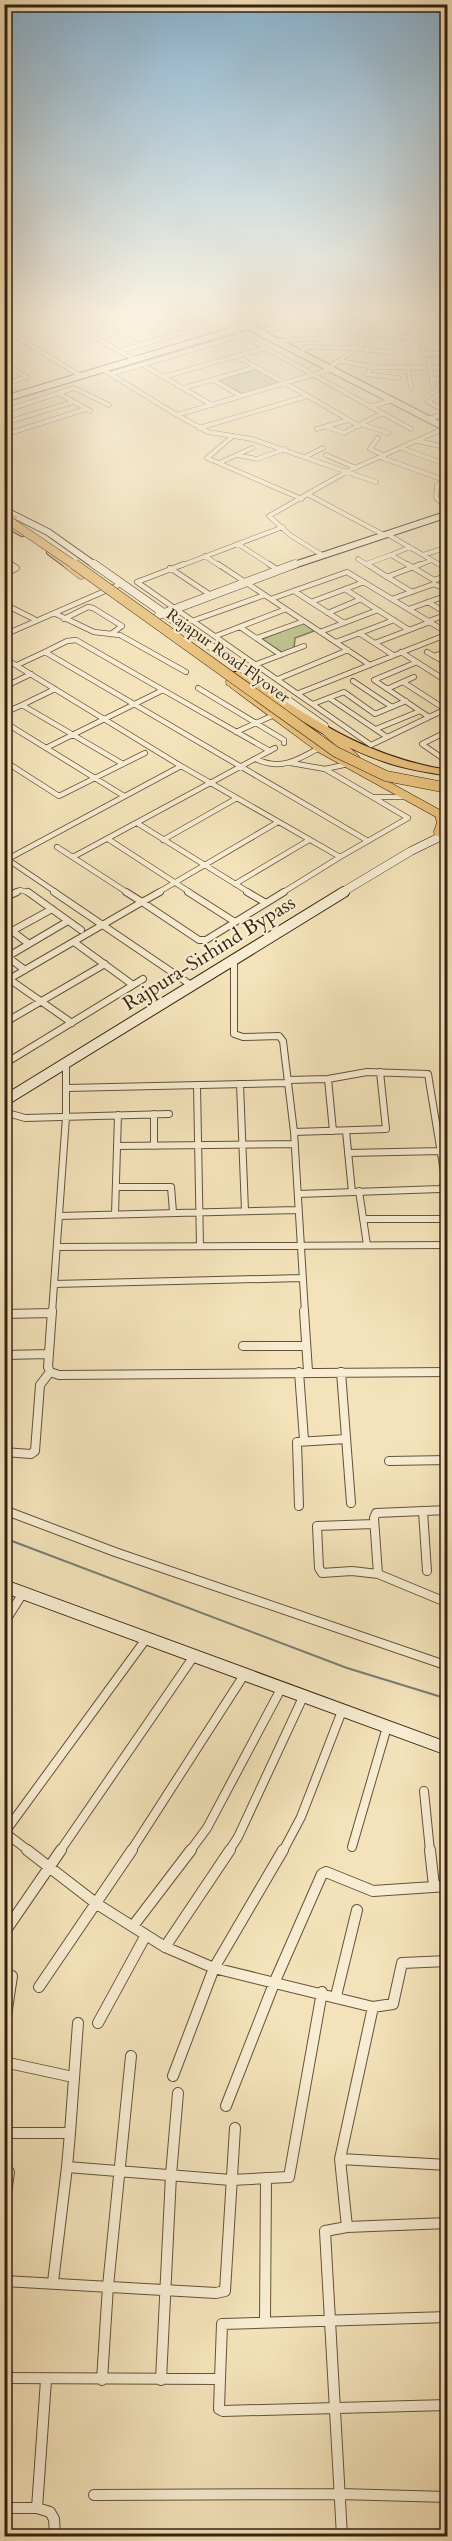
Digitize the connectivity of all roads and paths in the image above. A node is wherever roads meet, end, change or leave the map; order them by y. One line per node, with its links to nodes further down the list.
1 (24, 429): 8 (street)
2 (200, 429): 9 (street)
3 (332, 429): 4 (street)
4 (354, 429)
5 (373, 429): 7 (street)
6 (445, 429): 11 (street)
7 (388, 433)
8 (4, 435)
9 (233, 436): 16 (street); 21 (street)
10 (378, 438): 20 (street)
11 (418, 441): 14 (street); 15 (street)
12 (252, 448): 17 (street)
13 (323, 448): 19 (street)
14 (401, 448): 20 (street); 22 (street)
15 (447, 448)
16 (285, 449): 17 (street); 19 (street)
17 (237, 455): 21 (street)
18 (326, 455): 23 (street)
19 (307, 456): 24 (street)
20 (381, 456): 23 (street); 25 (street)
21 (219, 463): 28 (street)
22 (447, 465)
23 (356, 468): 24 (street)
24 (348, 471): 26 (street); 27 (street)
25 (446, 479): 29 (street)
26 (376, 482)
27 (309, 495): 28 (street); 33 (street)
28 (302, 499): 32 (street)
29 (447, 508)
30 (447, 514): 33 (street)
31 (7, 517): 56 (street); 58 (main road); 147 (highway, Rajapur Road Flyover); 169 (highway, Rajapur Road Flyover, bridge)
32 (283, 527): 34 (street); 37 (street)
33 (386, 534): 35 (street); 37 (street)
34 (238, 544): 40 (street); 49 (street)
35 (410, 547): 38 (street); 39 (street)
36 (447, 547): 39 (street)
37 (322, 555): 49 (street)
38 (391, 555): 44 (street); 46 (street)
39 (423, 555): 43 (street)
40 (205, 556): 47 (street); 54 (street)
41 (358, 559): 44 (street)
42 (4, 560): 51 (street)
43 (432, 560): 46 (street); 48 (street)
44 (366, 564): 53 (street)
45 (338, 566): 50 (street)
46 (413, 567): 52 (street); 53 (street)
47 (170, 568): 62 (street); 71 (street)
48 (447, 569)
49 (278, 570): 54 (street)
50 (347, 572): 55 (street); 60 (street)
51 (4, 575)
52 (447, 576)
53 (387, 578): 61 (street)
54 (245, 582): 62 (street); 63 (street)
55 (364, 582): 57 (street); 67 (street)
56 (120, 583): 58 (street); 77 (street)
57 (345, 589): 66 (street); 68 (street)
58 (104, 590): 75 (street); 80 (street); 81 (main road)
59 (447, 590): 61 (street)
60 (294, 591): 65 (street); 68 (street)
61 (412, 592): 67 (street)
62 (209, 594): 71 (street)
63 (265, 595): 65 (street); 83 (street)
64 (447, 595): 69 (street)
65 (271, 599): 72 (street)
66 (361, 599): 74 (street); 76 (street)
67 (392, 599): 73 (street)
68 (311, 602): 76 (street)
69 (428, 602): 73 (street); 78 (street)
70 (4, 604): 80 (street)
71 (174, 609): 77 (street); 83 (street)
72 (286, 609): 84 (street); 87 (street)
73 (409, 609): 85 (street)
74 (378, 610): 82 (street); 86 (street)
75 (54, 613): 79 (street); 93 (street)
76 (328, 613): 86 (street)
77 (162, 614): 81 (street); 153 (street)
78 (447, 614): 85 (street)
79 (64, 618): 89 (street); 94 (street)
80 (34, 619): 93 (street)
81 (146, 620): 140 (main road)
82 (394, 620): 88 (street); 91 (street)
83 (192, 621): 95 (street)
84 (304, 621): 90 (street); 96 (street)
85 (429, 622): 88 (street); 92 (street)
86 (344, 623): 90 (street)
87 (240, 627): 95 (street); 96 (street)
88 (409, 630): 99 (street)
89 (85, 631): 94 (street); 97 (street)
90 (320, 632): 98 (street)
91 (359, 633): 98 (street); 99 (street)
92 (447, 633): 104 (street)
93 (4, 634)
94 (109, 636): 115 (street)
95 (216, 636): 111 (street)
96 (257, 638): 106 (street)
97 (71, 640): 103 (street); 127 (street)
98 (336, 642): 101 (street)
99 (375, 644): 107 (street)
100 (304, 646): 106 (street)
101 (348, 650): 114 (street); 118 (street)
102 (447, 651): 108 (street)
103 (45, 652): 113 (street); 132 (street)
104 (401, 652): 107 (street); 110 (street)
105 (427, 652): 108 (street)
106 (281, 655): 111 (street)
107 (393, 655): 114 (street)
108 (434, 656): 112 (street)
109 (4, 658): 113 (street)
110 (417, 662): 121 (street); 126 (street)
111 (257, 664): 118 (street)
112 (447, 664)
113 (16, 665): 116 (street)
114 (370, 665): 129 (street)
115 (186, 672)
116 (32, 674): 122 (street); 125 (street)
117 (414, 677): 120 (street)
118 (278, 679): 129 (street)
119 (353, 681): 135 (street)
120 (404, 682): 126 (street); 136 (street)
121 (447, 682)
122 (4, 687)
123 (198, 688): 145 (street)
124 (337, 688): 128 (street)
125 (55, 689): 134 (street); 142 (street)
126 (387, 689): 131 (street)
127 (162, 690): 132 (street); 149 (street)
128 (344, 692): 130 (street); 139 (street)
129 (299, 693): 133 (street)
130 (329, 698): 133 (street); 143 (street)
131 (406, 701): 135 (street); 137 (street)
132 (134, 704): 142 (street); 164 (street)
133 (313, 704): 153 (street)
134 (22, 705): 138 (street); 150 (street)
135 (392, 707): 139 (street)
136 (446, 708): 141 (street)
137 (420, 711): 141 (street); 146 (street)
138 (4, 713)
139 (375, 714): 143 (street)
140 (274, 715): 145 (street); 155 (main road)
141 (429, 717): 151 (street)
142 (103, 719): 150 (street); 163 (street)
143 (362, 720): 146 (street)
144 (4, 722): 154 (street)
145 (255, 723): 149 (street); 152 (street)
146 (376, 729): 151 (street)
147 (326, 731): 166 (highway, Rajapur Road Flyover); 174 (main road)
148 (447, 731): 158 (street)
149 (236, 732): 157 (street)
150 (73, 735): 154 (street); 161 (street)
151 (387, 737): 153 (street)
152 (284, 743)
153 (368, 746): 166 (street)
154 (46, 748): 167 (street)
155 (319, 748): 159 (street); 162 (main road)
156 (145, 753): 161 (street)
157 (256, 759): 159 (street); 164 (street)
158 (447, 762)
159 (291, 763): 165 (street)
160 (6, 764): 167 (street)
161 (123, 764): 167 (street)
162 (348, 764): 165 (street); 172 (main road)
163 (181, 766): 168 (street); 170 (street)
164 (241, 767): 168 (street); 183 (street)
165 (325, 769): 171 (street)
166 (447, 772)
167 (95, 778): 170 (street)
168 (210, 783): 173 (street); 177 (street)
169 (447, 788)
170 (124, 796): 187 (street)
171 (372, 797): 172 (street); 183 (street)
172 (409, 797): 174 (main road)
173 (237, 798): 176 (street); 181 (street)
174 (443, 813): 175 (main road); 179 (main road)
175 (447, 819)
176 (278, 822): 182 (street); 188 (street)
177 (137, 823): 180 (street); 181 (street)
178 (447, 826): 179 (street, Rajpura-Sirhind Bypass)
179 (442, 835): 204 (street, Rajpura-Sirhind Bypass)
180 (108, 839): 185 (street); 189 (street)
181 (163, 840): 188 (street)
182 (309, 840): 186 (street); 190 (street)
183 (368, 842): 186 (street)
184 (57, 847): 185 (street)
185 (74, 857): 192 (street)
186 (340, 857): 193 (street)
187 (6, 860): 197 (street)
188 (204, 866): 189 (street); 190 (street)
189 (174, 883): 192 (street); 196 (street)
190 (235, 884): 193 (street)
191 (4, 898): 194 (street)
192 (142, 902): 196 (street); 197 (street)
193 (266, 903): 196 (street)
194 (52, 909): 195 (street); 200 (street)
195 (68, 921): 199 (street); 202 (street)
196 (235, 922)
197 (103, 925): 201 (street); 210 (street)
198 (4, 926): 200 (street)
199 (81, 930)
200 (12, 931): 202 (street)
201 (74, 942): 205 (street); 206 (street)
202 (29, 944): 203 (street)
203 (6, 956): 206 (street)
204 (234, 958): 210 (street, Rajpura-Sirhind Bypass); 218 (street)
205 (105, 964): 209 (street); 211 (street)
206 (25, 970): 208 (street)
207 (143, 979): 209 (street)
208 (7, 980): 211 (street)
209 (133, 985): 213 (street)
210 (191, 985): 214 (street, Rajpura-Sirhind Bypass)
211 (41, 1001): 212 (street); 213 (street)
212 (4, 1023)
213 (72, 1023): 215 (street)
214 (66, 1062): 221 (street); 222 (street, Rajpura-Sirhind Bypass)
215 (4, 1064)
216 (380, 1072): 217 (street); 229 (street); 236 (street)
217 (328, 1079): 218 (street); 228 (street)
218 (288, 1082): 219 (street); 230 (street)
219 (240, 1084): 220 (street); 231 (street)
220 (197, 1085): 221 (street); 233 (street)
221 (66, 1088): 227 (street)
222 (4, 1101)
223 (4, 1112): 227 (street)
224 (154, 1114): 225 (street); 226 (street); 235 (street)
225 (169, 1114)
226 (118, 1115): 227 (street); 234 (street)
227 (66, 1117): 246 (street)
228 (333, 1131): 229 (street); 230 (street)
229 (346, 1131): 237 (street)
230 (294, 1132): 232 (street)
231 (243, 1144): 232 (street); 233 (street); 242 (street)
232 (295, 1144): 240 (street)
233 (198, 1145): 235 (street); 244 (street)
234 (117, 1146): 235 (street); 238 (street)
235 (154, 1146)
236 (441, 1151): 237 (street); 239 (street)
237 (348, 1153): 239 (street)
238 (116, 1187): 243 (street); 245 (street)
239 (356, 1192): 240 (street); 247 (street)
240 (298, 1194): 241 (street)
241 (298, 1210): 242 (street); 249 (street)
242 (245, 1211): 244 (street)
243 (173, 1212): 244 (street); 245 (street)
244 (199, 1212): 252 (street)
245 (115, 1215): 246 (street)
246 (59, 1216): 253 (street)
247 (363, 1219): 248 (street); 250 (street)
248 (446, 1219)
249 (300, 1245): 250 (street); 252 (street); 254 (street)
250 (367, 1245): 251 (street)
251 (447, 1245)
252 (200, 1246): 253 (street)
253 (57, 1247): 255 (street)
254 (302, 1278): 255 (street); 259 (street)
255 (54, 1284): 256 (street)
256 (52, 1313): 257 (street); 260 (street)
257 (4, 1314)
258 (243, 1346): 259 (street)
259 (306, 1346): 263 (street)
260 (49, 1354): 261 (street); 262 (street)
261 (4, 1355)
262 (50, 1372): 263 (street); 268 (street)
263 (303, 1372): 264 (street); 267 (street)
264 (341, 1372): 265 (street); 266 (street)
265 (447, 1373)
266 (346, 1439): 267 (street); 271 (street)
267 (304, 1440): 272 (street)
268 (4, 1452)
269 (447, 1460): 270 (street)
270 (388, 1461)
271 (351, 1503)
272 (299, 1506)
273 (4, 1510): 285 (street)
274 (423, 1510): 275 (street); 276 (street); 277 (street)
275 (447, 1510)
276 (375, 1524): 278 (street); 278 (street)
277 (427, 1571)
278 (378, 1574): 281 (street)
279 (4, 1586): 280 (street)
280 (24, 1593): 282 (street); 283 (street)
281 (447, 1603)
282 (4, 1623)
283 (146, 1639): 284 (street); 293 (street)
284 (194, 1656): 286 (street); 295 (street)
285 (447, 1666)
286 (244, 1675): 287 (street); 298 (street)
287 (282, 1687): 288 (street); 300 (street)
288 (304, 1695): 289 (street); 303 (street)
289 (342, 1711): 290 (street); 305 (street)
290 (387, 1727): 291 (street); 294 (street)
291 (447, 1749)
292 (424, 1791): 296 (street)
293 (5, 1832): 295 (street)
294 (352, 1847)
295 (51, 1867): 298 (street); 301 (street)
296 (434, 1886): 297 (street); 307 (street)
297 (447, 1886)
298 (97, 1904): 300 (street); 308 (street)
299 (357, 1910): 310 (street)
300 (134, 1926): 302 (street)
301 (4, 1933)
302 (146, 1935): 303 (street); 313 (street)
303 (165, 1947): 305 (street)
304 (447, 1960): 311 (street)
305 (214, 1968): 307 (street); 317 (street)
306 (12, 1976): 314 (street)
307 (275, 1981): 309 (street); 320 (street)
308 (39, 1987)
309 (322, 1992): 310 (street); 330 (street)
310 (336, 1996): 311 (street)
311 (373, 2007): 324 (street)
312 (78, 2022): 318 (street)
313 (98, 2023)
314 (4, 2029)
315 (131, 2056): 327 (street)
316 (4, 2062): 318 (street)
317 (173, 2076)
318 (73, 2077): 323 (street)
319 (178, 2093): 329 (street)
320 (226, 2106)
321 (236, 2128): 331 (street)
322 (4, 2133): 323 (street)
323 (70, 2133): 326 (street)
324 (340, 2159): 325 (street); 334 (street)
325 (447, 2165)
326 (67, 2167): 327 (street); 336 (street)
327 (122, 2169): 329 (street); 337 (street)
328 (9, 2172): 332 (street)
329 (171, 2175): 331 (street); 338 (street)
330 (266, 2178): 331 (street); 340 (street)
331 (231, 2180): 338 (street)
332 (4, 2208)
333 (447, 2223): 334 (street)
334 (347, 2227): 341 (street)
335 (4, 2281): 336 (street)
336 (53, 2283): 337 (street)
337 (108, 2286): 338 (street); 345 (street)
338 (165, 2288): 346 (street)
339 (447, 2317): 341 (street)
340 (265, 2321): 341 (street); 343 (street)
341 (331, 2322): 348 (street)
342 (4, 2378): 344 (street)
343 (220, 2379): 346 (street); 348 (street)
344 (46, 2380): 345 (street); 352 (street)
345 (102, 2380): 346 (street)
346 (161, 2380)
347 (447, 2404): 348 (street)
348 (337, 2407): 349 (street)
349 (340, 2494): 350 (street); 351 (street); 355 (street)
350 (94, 2495)
351 (447, 2497)
352 (37, 2508): 353 (street); 354 (street)
353 (5, 2511)
354 (55, 2536)
355 (342, 2536)

